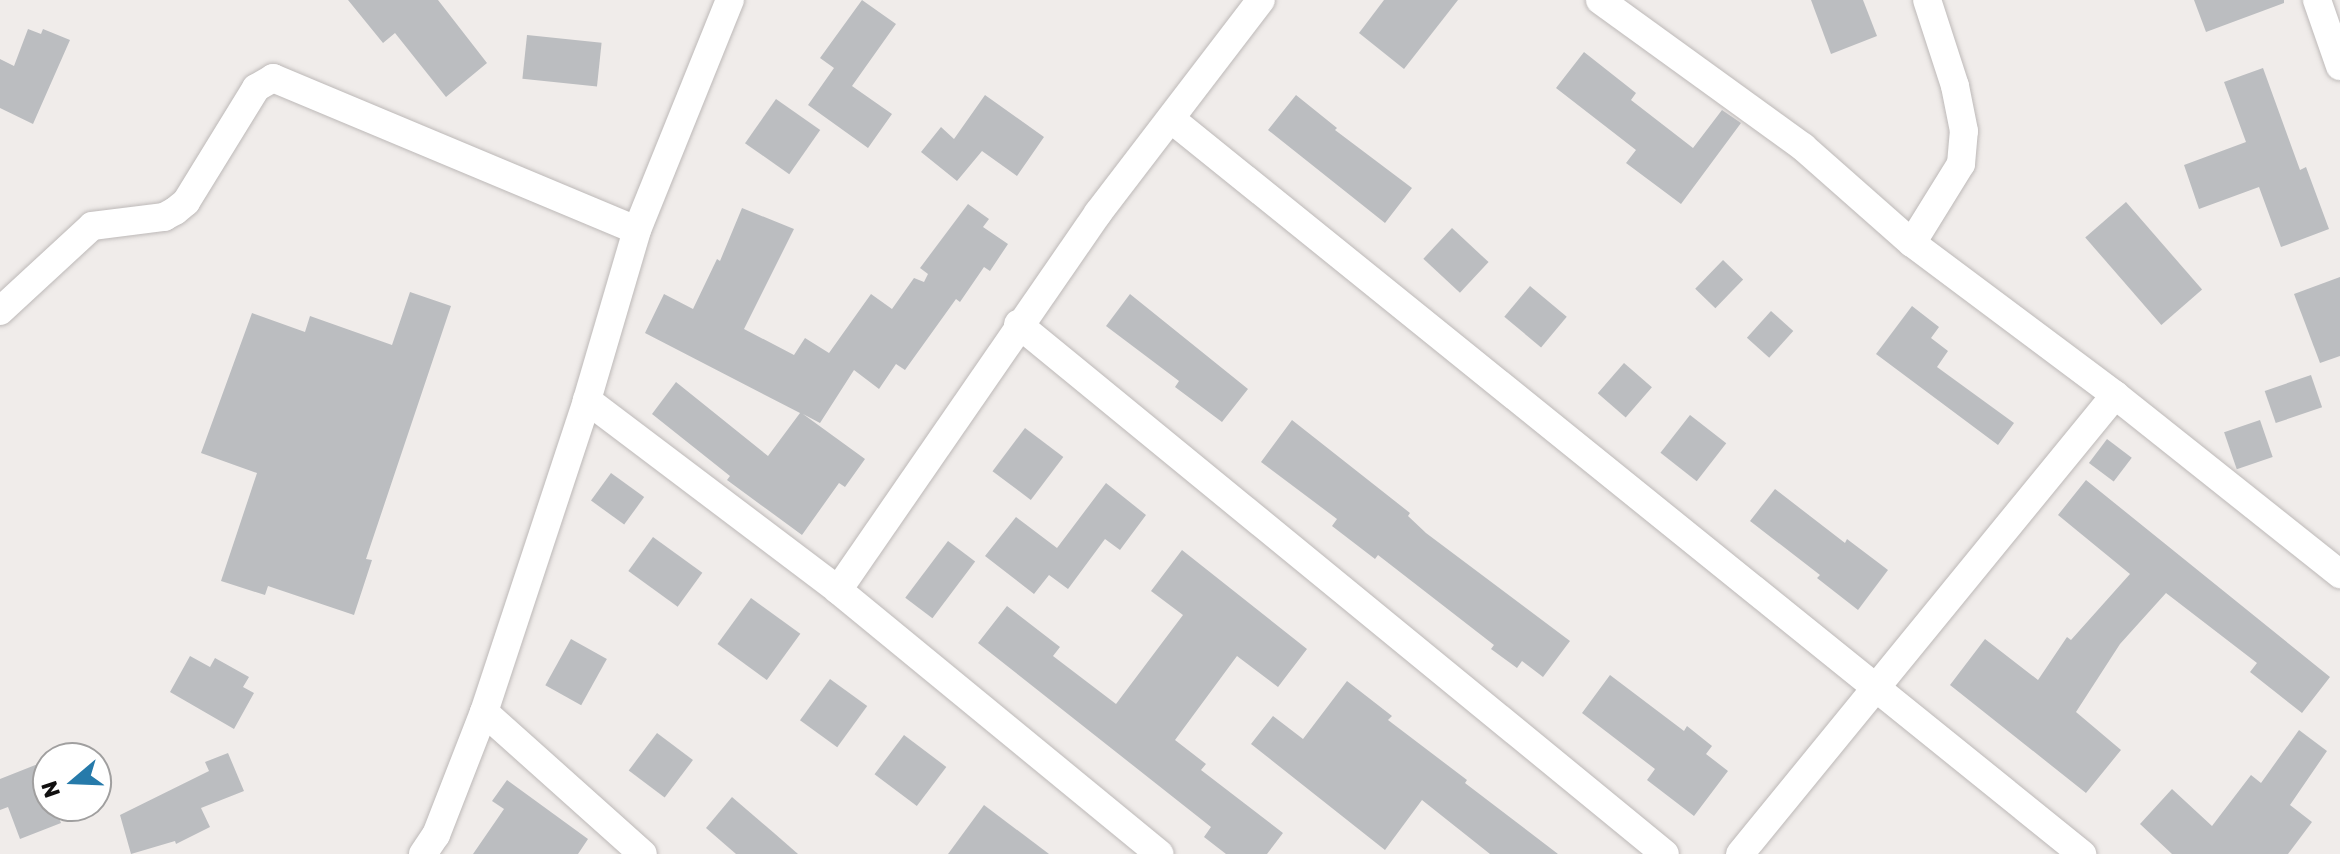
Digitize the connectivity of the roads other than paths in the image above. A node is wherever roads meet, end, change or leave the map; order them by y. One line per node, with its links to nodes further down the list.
1 (730, 0): 8 (street)
2 (1261, 0): 7 (street)
3 (1600, 0): 9 (street)
4 (1927, 0): 9 (street)
5 (2317, 0): 6 (street)
6 (2340, 66)
7 (1171, 119): 11 (street); 16 (street)
8 (637, 230): 10 (street); 13 (street)
9 (1912, 243): 12 (street)
10 (0, 311)
11 (1018, 324): 15 (street); 21 (street)
12 (2115, 395): 14 (street); 16 (street)
13 (587, 400): 15 (street); 17 (street)
14 (2340, 574)
15 (838, 590): 20 (street)
16 (1875, 685): 22 (street); 23 (street)
17 (484, 712): 18 (street); 19 (street)
18 (626, 849)
19 (423, 854)
20 (1159, 854)
21 (1665, 854)
22 (1740, 854)
23 (2082, 854)

